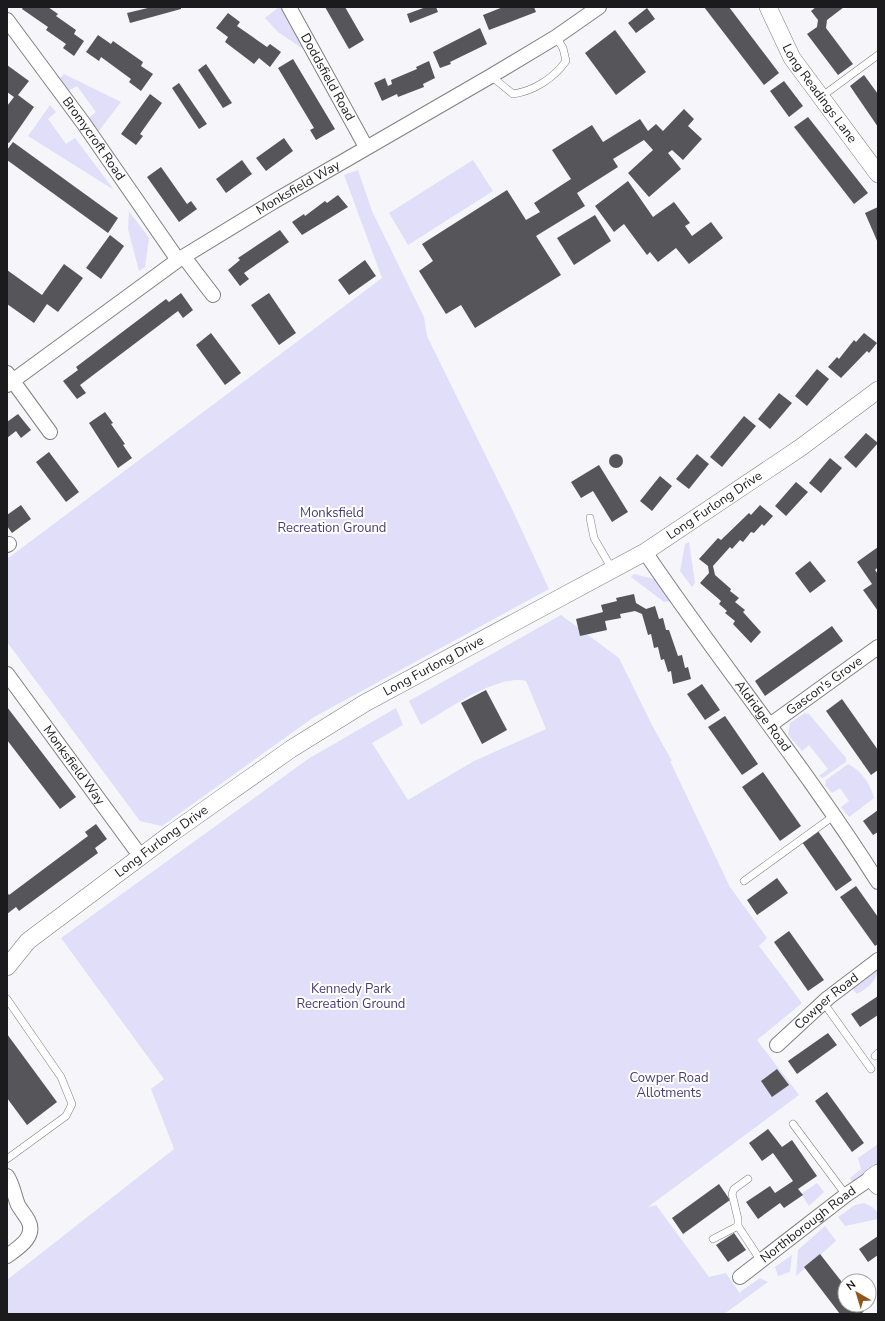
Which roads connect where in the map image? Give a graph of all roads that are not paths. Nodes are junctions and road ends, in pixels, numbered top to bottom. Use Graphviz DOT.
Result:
graph roads {
  1 [pos="290,7"];
  2 [pos="599,7"];
  3 [pos="768,7"];
  4 [pos="7,20"];
  5 [pos="556,37"];
  6 [pos="878,56"];
  7 [pos="491,76"];
  8 [pos="821,97"];
  9 [pos="366,147"];
  10 [pos="878,174"];
  11 [pos="181,259"];
  12 [pos="214,296"];
  13 [pos="9,379"];
  14 [pos="878,390"];
  15 [pos="50,432"];
  16 [pos="590,518"];
  17 [pos="645,552"];
  18 [pos="612,569"];
  19 [pos="878,647"];
  20 [pos="7,674"];
  21 [pos="770,725"];
  22 [pos="835,815"];
  23 [pos="141,857"];
  24 [pos="744,881"];
  25 [pos="878,882"];
  26 [pos="878,960"];
  27 [pos="7,967"];
  28 [pos="7,999"];
  29 [pos="823,1002"];
  30 [pos="777,1045"];
  31 [pos="871,1069"];
  32 [pos="793,1124"];
  33 [pos="7,1159"];
  34 [pos="7,1176"];
  35 [pos="748,1179"];
  36 [pos="876,1179"];
  37 [pos="846,1195"];
  38 [pos="738,1226"];
  39 [pos="713,1238"];
  40 [pos="7,1256"];
  41 [pos="762,1261"];
  42 [pos="740,1277"];
  1 -- 9 [label="street, Doddsfield Road"];
  2 -- 5 [label="street, Monksfield Way"];
  3 -- 8 [label="street, Long Readings Lane"];
  4 -- 11 [label="street, Bromycroft Road"];
  5 -- 7 [label="street, Monksfield Way"];
  5 -- 7 [label="lane"];
  6 -- 8 [label="lane"];
  7 -- 9 [label="street, Monksfield Way"];
  8 -- 10 [label="street, Long Readings Lane"];
  9 -- 11 [label="street, Monksfield Way"];
  11 -- 12 [label="street, Bromycroft Road"];
  11 -- 13 [label="street, Monksfield Way"];
  13 -- 15 [label="street"];
  14 -- 17 [label="street, Long Furlong Drive"];
  16 -- 18 [label="lane"];
  17 -- 18 [label="street, Long Furlong Drive"];
  17 -- 21 [label="street, Aldridge Road"];
  18 -- 23 [label="street, Long Furlong Drive"];
  19 -- 21 [label="street, Gascon's Grove"];
  20 -- 23 [label="street, Monksfield Way"];
  21 -- 22 [label="street, Aldridge Road"];
  22 -- 24 [label="lane"];
  22 -- 25 [label="street, Aldridge Road"];
  23 -- 27 [label="street, Long Furlong Drive"];
  26 -- 29 [label="street, Cowper Road"];
  28 -- 33 [label="lane"];
  29 -- 30 [label="street, Cowper Road"];
  29 -- 31 [label="lane"];
  32 -- 37 [label="lane"];
  34 -- 40 [label="street"];
  35 -- 38 [label="lane"];
  36 -- 37 [label="street, Northborough Road"];
  37 -- 41 [label="street, Northborough Road"];
  38 -- 39 [label="lane"];
  38 -- 41 [label="lane"];
  41 -- 42 [label="street, Northborough Road"];
}
